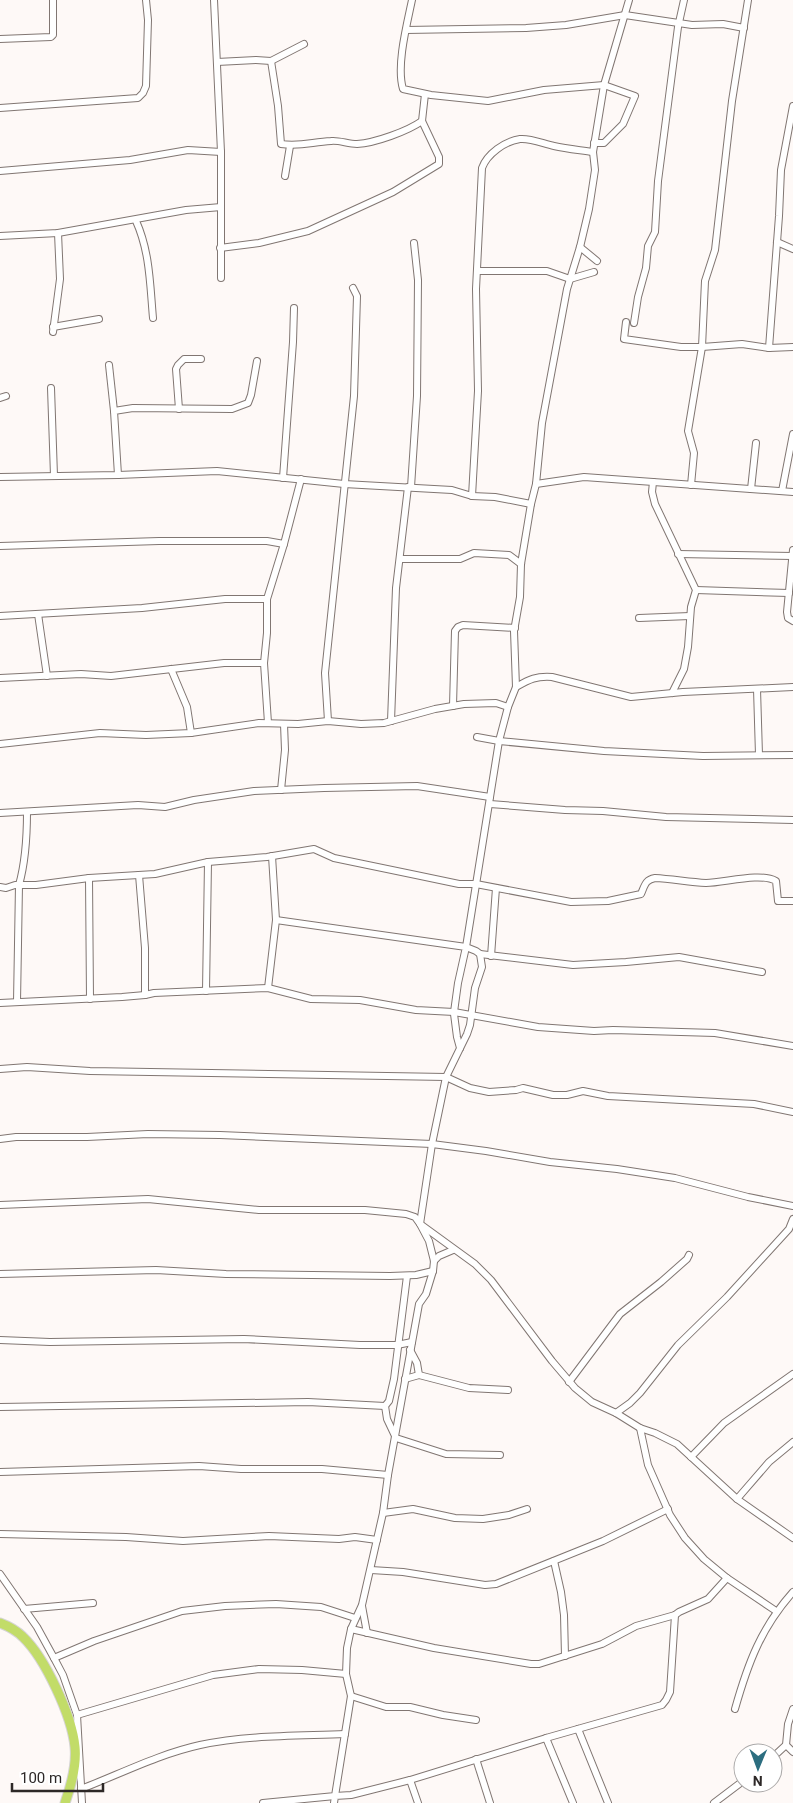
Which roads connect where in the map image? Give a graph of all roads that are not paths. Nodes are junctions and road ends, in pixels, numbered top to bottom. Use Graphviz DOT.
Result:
graph roads {
  1 [pos="53,0"];
  2 [pos="146,0"];
  3 [pos="214,0"];
  4 [pos="412,0"];
  5 [pos="629,0"];
  6 [pos="684,0"];
  7 [pos="748,0"];
  8 [pos="625,15"];
  9 [pos="680,23"];
  10 [pos="744,28"];
  11 [pos="406,30"];
  12 [pos="0,39"];
  13 [pos="304,44"];
  14 [pos="271,61"];
  15 [pos="217,62"];
  16 [pos="604,85"];
  17 [pos="425,94"];
  18 [pos="793,106"];
  19 [pos="0,108"];
  20 [pos="422,121"];
  21 [pos="594,143"];
  22 [pos="290,146"];
  23 [pos="221,152"];
  24 [pos="593,152"];
  25 [pos="0,171"];
  26 [pos="285,176"];
  27 [pos="221,207"];
  28 [pos="136,221"];
  29 [pos="58,233"];
  30 [pos="0,236"];
  31 [pos="777,242"];
  32 [pos="414,243"];
  33 [pos="580,246"];
  34 [pos="220,248"];
  35 [pos="793,249"];
  36 [pos="597,261"];
  37 [pos="477,271"];
  38 [pos="594,272"];
  39 [pos="221,278"];
  40 [pos="570,279"];
  41 [pos="353,288"];
  42 [pos="294,308"];
  43 [pos="153,318"];
  44 [pos="99,319"];
  45 [pos="626,322"];
  46 [pos="634,323"];
  47 [pos="793,347"];
  48 [pos="702,348"];
  49 [pos="769,348"];
  50 [pos="200,360"];
  51 [pos="257,362"];
  52 [pos="109,364"];
  53 [pos="50,388"];
  54 [pos="179,408"];
  55 [pos="114,411"];
  56 [pos="793,434"];
  57 [pos="756,443"];
  58 [pos="118,475"];
  59 [pos="54,476"];
  60 [pos="0,477"];
  61 [pos="283,478"];
  62 [pos="301,479"];
  63 [pos="653,482"];
  64 [pos="344,484"];
  65 [pos="536,484"];
  66 [pos="691,485"];
  67 [pos="410,487"];
  68 [pos="752,489"];
  69 [pos="782,491"];
  70 [pos="793,492"];
  71 [pos="472,496"];
  72 [pos="531,504"];
  73 [pos="284,544"];
  74 [pos="0,546"];
  75 [pos="793,550"];
  76 [pos="678,554"];
  77 [pos="793,556"];
  78 [pos="400,559"];
  79 [pos="521,564"];
  80 [pos="696,590"];
  81 [pos="789,592"];
  82 [pos="267,599"];
  83 [pos="38,614"];
  84 [pos="0,616"];
  85 [pos="690,616"];
  86 [pos="639,618"];
  87 [pos="793,621"];
  88 [pos="515,628"];
  89 [pos="264,663"];
  90 [pos="171,669"];
  91 [pos="47,676"];
  92 [pos="0,678"];
  93 [pos="516,687"];
  94 [pos="793,687"];
  95 [pos="757,689"];
  96 [pos="672,694"];
  97 [pos="454,706"];
  98 [pos="508,707"];
  99 [pos="328,721"];
  100 [pos="391,721"];
  101 [pos="268,723"];
  102 [pos="284,724"];
  103 [pos="191,733"];
  104 [pos="477,737"];
  105 [pos="499,742"];
  106 [pos="0,744"];
  107 [pos="759,755"];
  108 [pos="793,755"];
  109 [pos="281,790"];
  110 [pos="490,800"];
  111 [pos="27,812"];
  112 [pos="0,813"];
  113 [pos="793,820"];
  114 [pos="272,856"];
  115 [pos="208,862"];
  116 [pos="139,875"];
  117 [pos="89,878"];
  118 [pos="476,884"];
  119 [pos="19,885"];
  120 [pos="0,887"];
  121 [pos="496,888"];
  122 [pos="793,901"];
  123 [pos="276,920"];
  124 [pos="466,947"];
  125 [pos="480,954"];
  126 [pos="491,956"];
  127 [pos="762,972"];
  128 [pos="268,988"];
  129 [pos="206,991"];
  130 [pos="144,995"];
  131 [pos="90,999"];
  132 [pos="17,1002"];
  133 [pos="0,1003"];
  134 [pos="454,1013"];
  135 [pos="471,1015"];
  136 [pos="470,1025"];
  137 [pos="457,1037"];
  138 [pos="793,1046"];
  139 [pos="460,1048"];
  140 [pos="0,1069"];
  141 [pos="446,1077"];
  142 [pos="793,1112"];
  143 [pos="0,1138"];
  144 [pos="432,1144"];
  145 [pos="0,1204"];
  146 [pos="793,1206"];
  147 [pos="793,1220"];
  148 [pos="420,1224"];
  149 [pos="453,1250"];
  150 [pos="689,1255"];
  151 [pos="434,1261"];
  152 [pos="433,1271"];
  153 [pos="0,1274"];
  154 [pos="407,1276"];
  155 [pos="0,1340"];
  156 [pos="412,1342"];
  157 [pos="397,1345"];
  158 [pos="410,1350"];
  159 [pos="793,1374"];
  160 [pos="420,1375"];
  161 [pos="405,1380"];
  162 [pos="569,1382"];
  163 [pos="508,1390"];
  164 [pos="385,1406"];
  165 [pos="0,1407"];
  166 [pos="616,1413"];
  167 [pos="640,1428"];
  168 [pos="396,1438"];
  169 [pos="793,1442"];
  170 [pos="500,1454"];
  171 [pos="691,1457"];
  172 [pos="0,1472"];
  173 [pos="388,1475"];
  174 [pos="737,1499"];
  175 [pos="527,1509"];
  176 [pos="668,1509"];
  177 [pos="383,1513"];
  178 [pos="0,1534"];
  179 [pos="792,1535"];
  180 [pos="377,1540"];
  181 [pos="554,1561"];
  182 [pos="371,1570"];
  183 [pos="0,1574"];
  184 [pos="727,1578"];
  185 [pos="793,1592"];
  186 [pos="93,1603"];
  187 [pos="362,1605"];
  188 [pos="24,1609"];
  189 [pos="776,1611"];
  190 [pos="675,1615"];
  191 [pos="355,1618"];
  192 [pos="0,1623"];
  193 [pos="351,1629"];
  194 [pos="367,1633"];
  195 [pos="565,1656"];
  196 [pos="54,1658"];
  197 [pos="346,1674"];
  198 [pos="351,1696"];
  199 [pos="735,1709"];
  200 [pos="793,1709"];
  201 [pos="77,1715"];
  202 [pos="476,1720"];
  203 [pos="578,1729"];
  204 [pos="345,1734"];
  205 [pos="546,1738"];
  206 [pos="786,1745"];
  207 [pos="783,1748"];
  208 [pos="793,1752"];
  209 [pos="476,1759"];
  210 [pos="410,1780"];
  211 [pos="82,1789"];
  212 [pos="733,1789"];
  213 [pos="351,1795"];
  214 [pos="335,1799"];
  215 [pos="64,1803"];
  216 [pos="82,1803"];
  217 [pos="263,1803"];
  218 [pos="353,1803"];
  219 [pos="418,1803"];
  220 [pos="490,1803"];
  221 [pos="573,1803"];
  222 [pos="608,1803"];
  223 [pos="714,1803"];
  1 -- 12 [label="street"];
  2 -- 19 [label="street"];
  3 -- 15 [label="street"];
  4 -- 11 [label="street"];
  5 -- 8 [label="street"];
  6 -- 9 [label="street"];
  7 -- 10 [label="street"];
  8 -- 9 [label="street"];
  8 -- 11 [label="street"];
  8 -- 16 [label="street"];
  9 -- 10 [label="street"];
  9 -- 46 [label="street"];
  10 -- 48 [label="street"];
  11 -- 17 [label="street"];
  13 -- 14 [label="street"];
  14 -- 15 [label="street"];
  14 -- 22 [label="street"];
  15 -- 23 [label="street"];
  16 -- 17 [label="street"];
  16 -- 21 [label="street"];
  16 -- 21 [label="street"];
  17 -- 20 [label="street"];
  18 -- 31 [label="street"];
  20 -- 22 [label="street"];
  20 -- 34 [label="street"];
  21 -- 24 [label="street"];
  22 -- 26 [label="street"];
  23 -- 25 [label="street"];
  23 -- 27 [label="street"];
  24 -- 33 [label="street"];
  24 -- 37 [label="street"];
  27 -- 28 [label="street"];
  27 -- 34 [label="street"];
  28 -- 29 [label="street"];
  28 -- 43 [label="street"];
  29 -- 30 [label="street"];
  29 -- 44 [label="street"];
  31 -- 35 [label="street"];
  31 -- 49 [label="street"];
  32 -- 67 [label="street"];
  33 -- 36 [label="street"];
  33 -- 40 [label="street"];
  34 -- 39 [label="street"];
  37 -- 40 [label="street"];
  37 -- 71 [label="street"];
  38 -- 40 [label="street"];
  40 -- 65 [label="street"];
  41 -- 64 [label="street"];
  42 -- 61 [label="street"];
  45 -- 48 [label="street"];
  47 -- 49 [label="street"];
  48 -- 49 [label="street"];
  48 -- 66 [label="street"];
  50 -- 54 [label="street"];
  51 -- 54 [label="street"];
  52 -- 55 [label="street"];
  53 -- 59 [label="street"];
  54 -- 55 [label="street"];
  55 -- 58 [label="street"];
  56 -- 69 [label="street"];
  57 -- 68 [label="street"];
  58 -- 59 [label="street"];
  58 -- 61 [label="street"];
  59 -- 60 [label="street"];
  61 -- 62 [label="street"];
  62 -- 64 [label="street"];
  62 -- 73 [label="street"];
  63 -- 65 [label="street"];
  63 -- 66 [label="street"];
  63 -- 76 [label="street"];
  64 -- 67 [label="street"];
  64 -- 99 [label="street"];
  65 -- 72 [label="street"];
  66 -- 68 [label="street"];
  67 -- 71 [label="street"];
  67 -- 78 [label="street"];
  68 -- 69 [label="street"];
  69 -- 70 [label="street"];
  71 -- 72 [label="street"];
  72 -- 79 [label="street"];
  73 -- 74 [label="street"];
  73 -- 82 [label="street"];
  75 -- 77 [label="street"];
  76 -- 77 [label="street"];
  76 -- 80 [label="street"];
  77 -- 81 [label="street"];
  78 -- 79 [label="street"];
  78 -- 100 [label="street"];
  79 -- 88 [label="street"];
  80 -- 81 [label="street"];
  80 -- 85 [label="street"];
  81 -- 87 [label="street"];
  82 -- 83 [label="street"];
  82 -- 89 [label="street"];
  83 -- 84 [label="street"];
  83 -- 91 [label="street"];
  85 -- 86 [label="street"];
  85 -- 96 [label="street"];
  88 -- 93 [label="street"];
  88 -- 97 [label="street"];
  89 -- 90 [label="street"];
  89 -- 101 [label="street"];
  90 -- 91 [label="street"];
  90 -- 103 [label="street"];
  91 -- 92 [label="street"];
  93 -- 96 [label="street"];
  93 -- 98 [label="street"];
  94 -- 95 [label="street"];
  95 -- 96 [label="street"];
  95 -- 107 [label="street"];
  97 -- 98 [label="street"];
  97 -- 100 [label="street"];
  98 -- 105 [label="street"];
  99 -- 100 [label="street"];
  99 -- 102 [label="street"];
  101 -- 102 [label="street"];
  101 -- 103 [label="street"];
  102 -- 109 [label="street"];
  103 -- 106 [label="street"];
  104 -- 105 [label="street"];
  105 -- 107 [label="street"];
  105 -- 110 [label="street"];
  107 -- 108 [label="street"];
  109 -- 110 [label="street"];
  109 -- 111 [label="street"];
  110 -- 113 [label="street"];
  110 -- 118 [label="street"];
  111 -- 112 [label="street"];
  111 -- 119 [label="street"];
  114 -- 115 [label="street"];
  114 -- 118 [label="street"];
  114 -- 123 [label="street"];
  115 -- 116 [label="street"];
  115 -- 129 [label="street"];
  116 -- 117 [label="street"];
  116 -- 130 [label="street"];
  117 -- 119 [label="street"];
  117 -- 131 [label="street"];
  118 -- 121 [label="street"];
  118 -- 124 [label="street"];
  119 -- 120 [label="street"];
  119 -- 132 [label="street"];
  121 -- 122 [label="street"];
  121 -- 126 [label="street"];
  123 -- 124 [label="street"];
  123 -- 128 [label="street"];
  124 -- 125 [label="street"];
  124 -- 134 [label="street"];
  125 -- 126 [label="street"];
  125 -- 135 [label="street"];
  126 -- 127 [label="street"];
  128 -- 129 [label="street"];
  128 -- 134 [label="street"];
  129 -- 130 [label="street"];
  130 -- 131 [label="street"];
  131 -- 132 [label="street"];
  132 -- 133 [label="street"];
  134 -- 135 [label="street"];
  134 -- 137 [label="street"];
  135 -- 136 [label="street"];
  135 -- 138 [label="street"];
  136 -- 137 [label="street"];
  136 -- 139 [label="street"];
  137 -- 139 [label="street"];
  139 -- 141 [label="street"];
  140 -- 141 [label="street"];
  141 -- 142 [label="street"];
  141 -- 144 [label="street"];
  143 -- 144 [label="street"];
  144 -- 146 [label="street"];
  144 -- 148 [label="street"];
  145 -- 148 [label="street"];
  147 -- 166 [label="street"];
  148 -- 149 [label="street"];
  148 -- 151 [label="street"];
  149 -- 151 [label="street"];
  149 -- 162 [label="street"];
  150 -- 162 [label="street"];
  151 -- 152 [label="street"];
  152 -- 154 [label="street"];
  152 -- 156 [label="street"];
  153 -- 154 [label="street"];
  154 -- 157 [label="street"];
  155 -- 157 [label="street"];
  156 -- 157 [label="street"];
  156 -- 158 [label="street"];
  157 -- 164 [label="street"];
  158 -- 160 [label="street"];
  158 -- 161 [label="street"];
  159 -- 171 [label="street"];
  160 -- 161 [label="street"];
  160 -- 163 [label="street"];
  161 -- 168 [label="street"];
  162 -- 166 [label="street"];
  164 -- 165 [label="street"];
  164 -- 168 [label="street"];
  166 -- 167 [label="street"];
  167 -- 171 [label="street"];
  167 -- 176 [label="street"];
  168 -- 170 [label="street"];
  168 -- 173 [label="street"];
  169 -- 174 [label="street"];
  171 -- 174 [label="street"];
  172 -- 173 [label="street"];
  173 -- 177 [label="street"];
  174 -- 179 [label="street"];
  175 -- 177 [label="street"];
  176 -- 181 [label="street"];
  176 -- 184 [label="street"];
  177 -- 180 [label="street"];
  178 -- 180 [label="street"];
  180 -- 182 [label="street"];
  181 -- 182 [label="street"];
  181 -- 195 [label="street"];
  182 -- 187 [label="street"];
  183 -- 188 [label="street"];
  184 -- 189 [label="street"];
  184 -- 190 [label="street"];
  185 -- 189 [label="street"];
  186 -- 188 [label="street"];
  187 -- 191 [label="street"];
  187 -- 194 [label="street"];
  188 -- 196 [label="street"];
  189 -- 199 [label="street"];
  190 -- 195 [label="street"];
  190 -- 203 [label="street"];
  191 -- 193 [label="street"];
  191 -- 196 [label="street"];
  192 -- 215 [label="highway"];
  193 -- 194 [label="street"];
  193 -- 197 [label="street"];
  194 -- 195 [label="street"];
  196 -- 201 [label="street"];
  197 -- 198 [label="street"];
  197 -- 201 [label="street"];
  198 -- 202 [label="street"];
  198 -- 204 [label="street"];
  200 -- 206 [label="street"];
  201 -- 211 [label="street"];
  203 -- 205 [label="street"];
  203 -- 222 [label="street"];
  204 -- 211 [label="street"];
  204 -- 214 [label="street"];
  205 -- 209 [label="street"];
  205 -- 221 [label="street"];
  206 -- 207 [label="street"];
  206 -- 208 [label="street"];
  209 -- 210 [label="street"];
  209 -- 220 [label="street"];
  210 -- 213 [label="street"];
  210 -- 219 [label="street"];
  211 -- 216 [label="street"];
  212 -- 223 [label="street"];
  213 -- 214 [label="street"];
  213 -- 218 [label="street"];
  214 -- 217 [label="street"];
}
